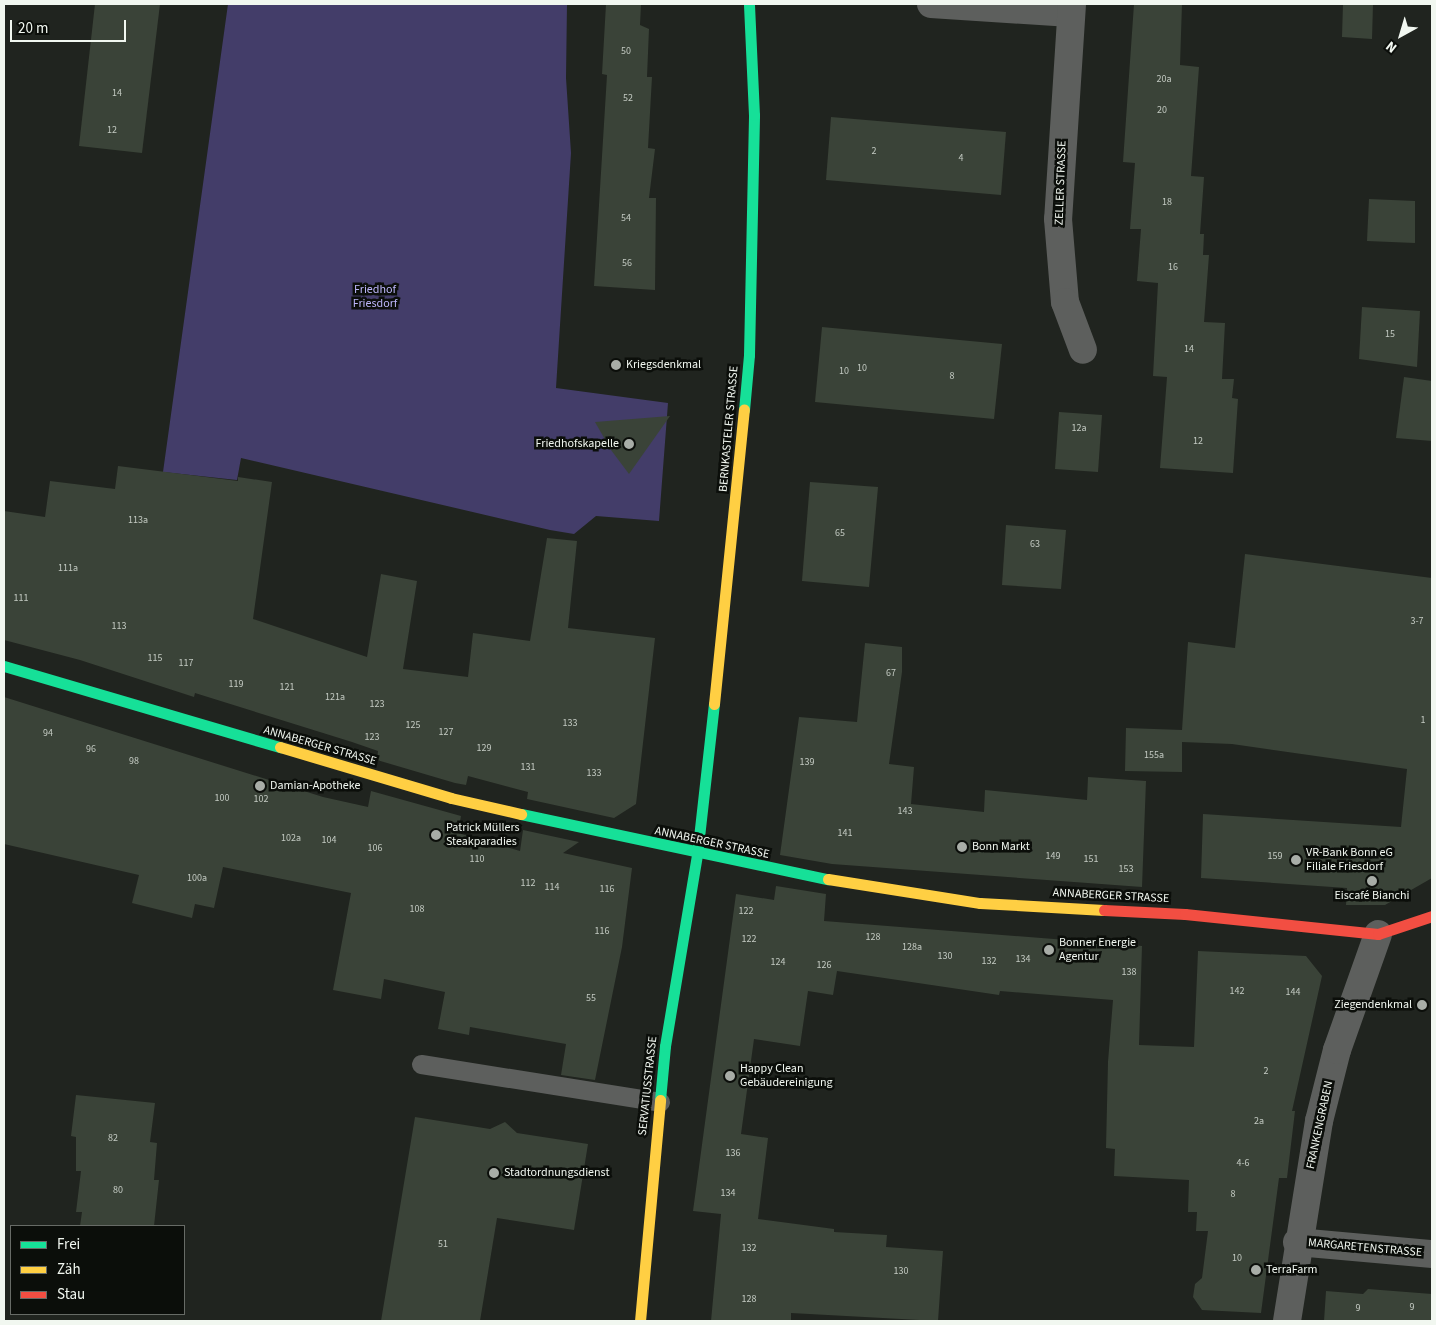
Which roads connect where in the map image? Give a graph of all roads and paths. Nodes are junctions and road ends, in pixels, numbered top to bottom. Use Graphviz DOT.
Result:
graph roads {
  1 [pos="749,4"];
  2 [pos="931,4"];
  3 [pos="1071,8"];
  4 [pos="1083,350"];
  5 [pos="4,666"];
  6 [pos="697,855"];
  7 [pos="1432,916"];
  8 [pos="1378,934"];
  9 [pos="421,1064"];
  10 [pos="660,1102"];
  11 [pos="1297,1242"];
  12 [pos="1432,1254"];
  13 [pos="640,1321"];
  14 [pos="1287,1321"];
  1 -- 6 [label="street, BERNKASTELER STRASSE"];
  2 -- 3 [label="street, ZELLER STRASSE"];
  3 -- 4 [label="street, ZELLER STRASSE"];
  5 -- 6 [label="street, ANNABERGER STRASSE"];
  6 -- 8 [label="street, ANNABERGER STRASSE"];
  6 -- 10 [label="street, SERVATIUSSTRASSE"];
  7 -- 8 [label="street, ANNABERGER STRASSE"];
  8 -- 11 [label="street, FRANKENGRABEN"];
  9 -- 10 [label="lane"];
  10 -- 13 [label="street, SERVATIUSSTRASSE"];
  11 -- 12 [label="street, MARGARETENSTRASSE"];
  11 -- 14 [label="street, FRANKENGRABEN"];
}
